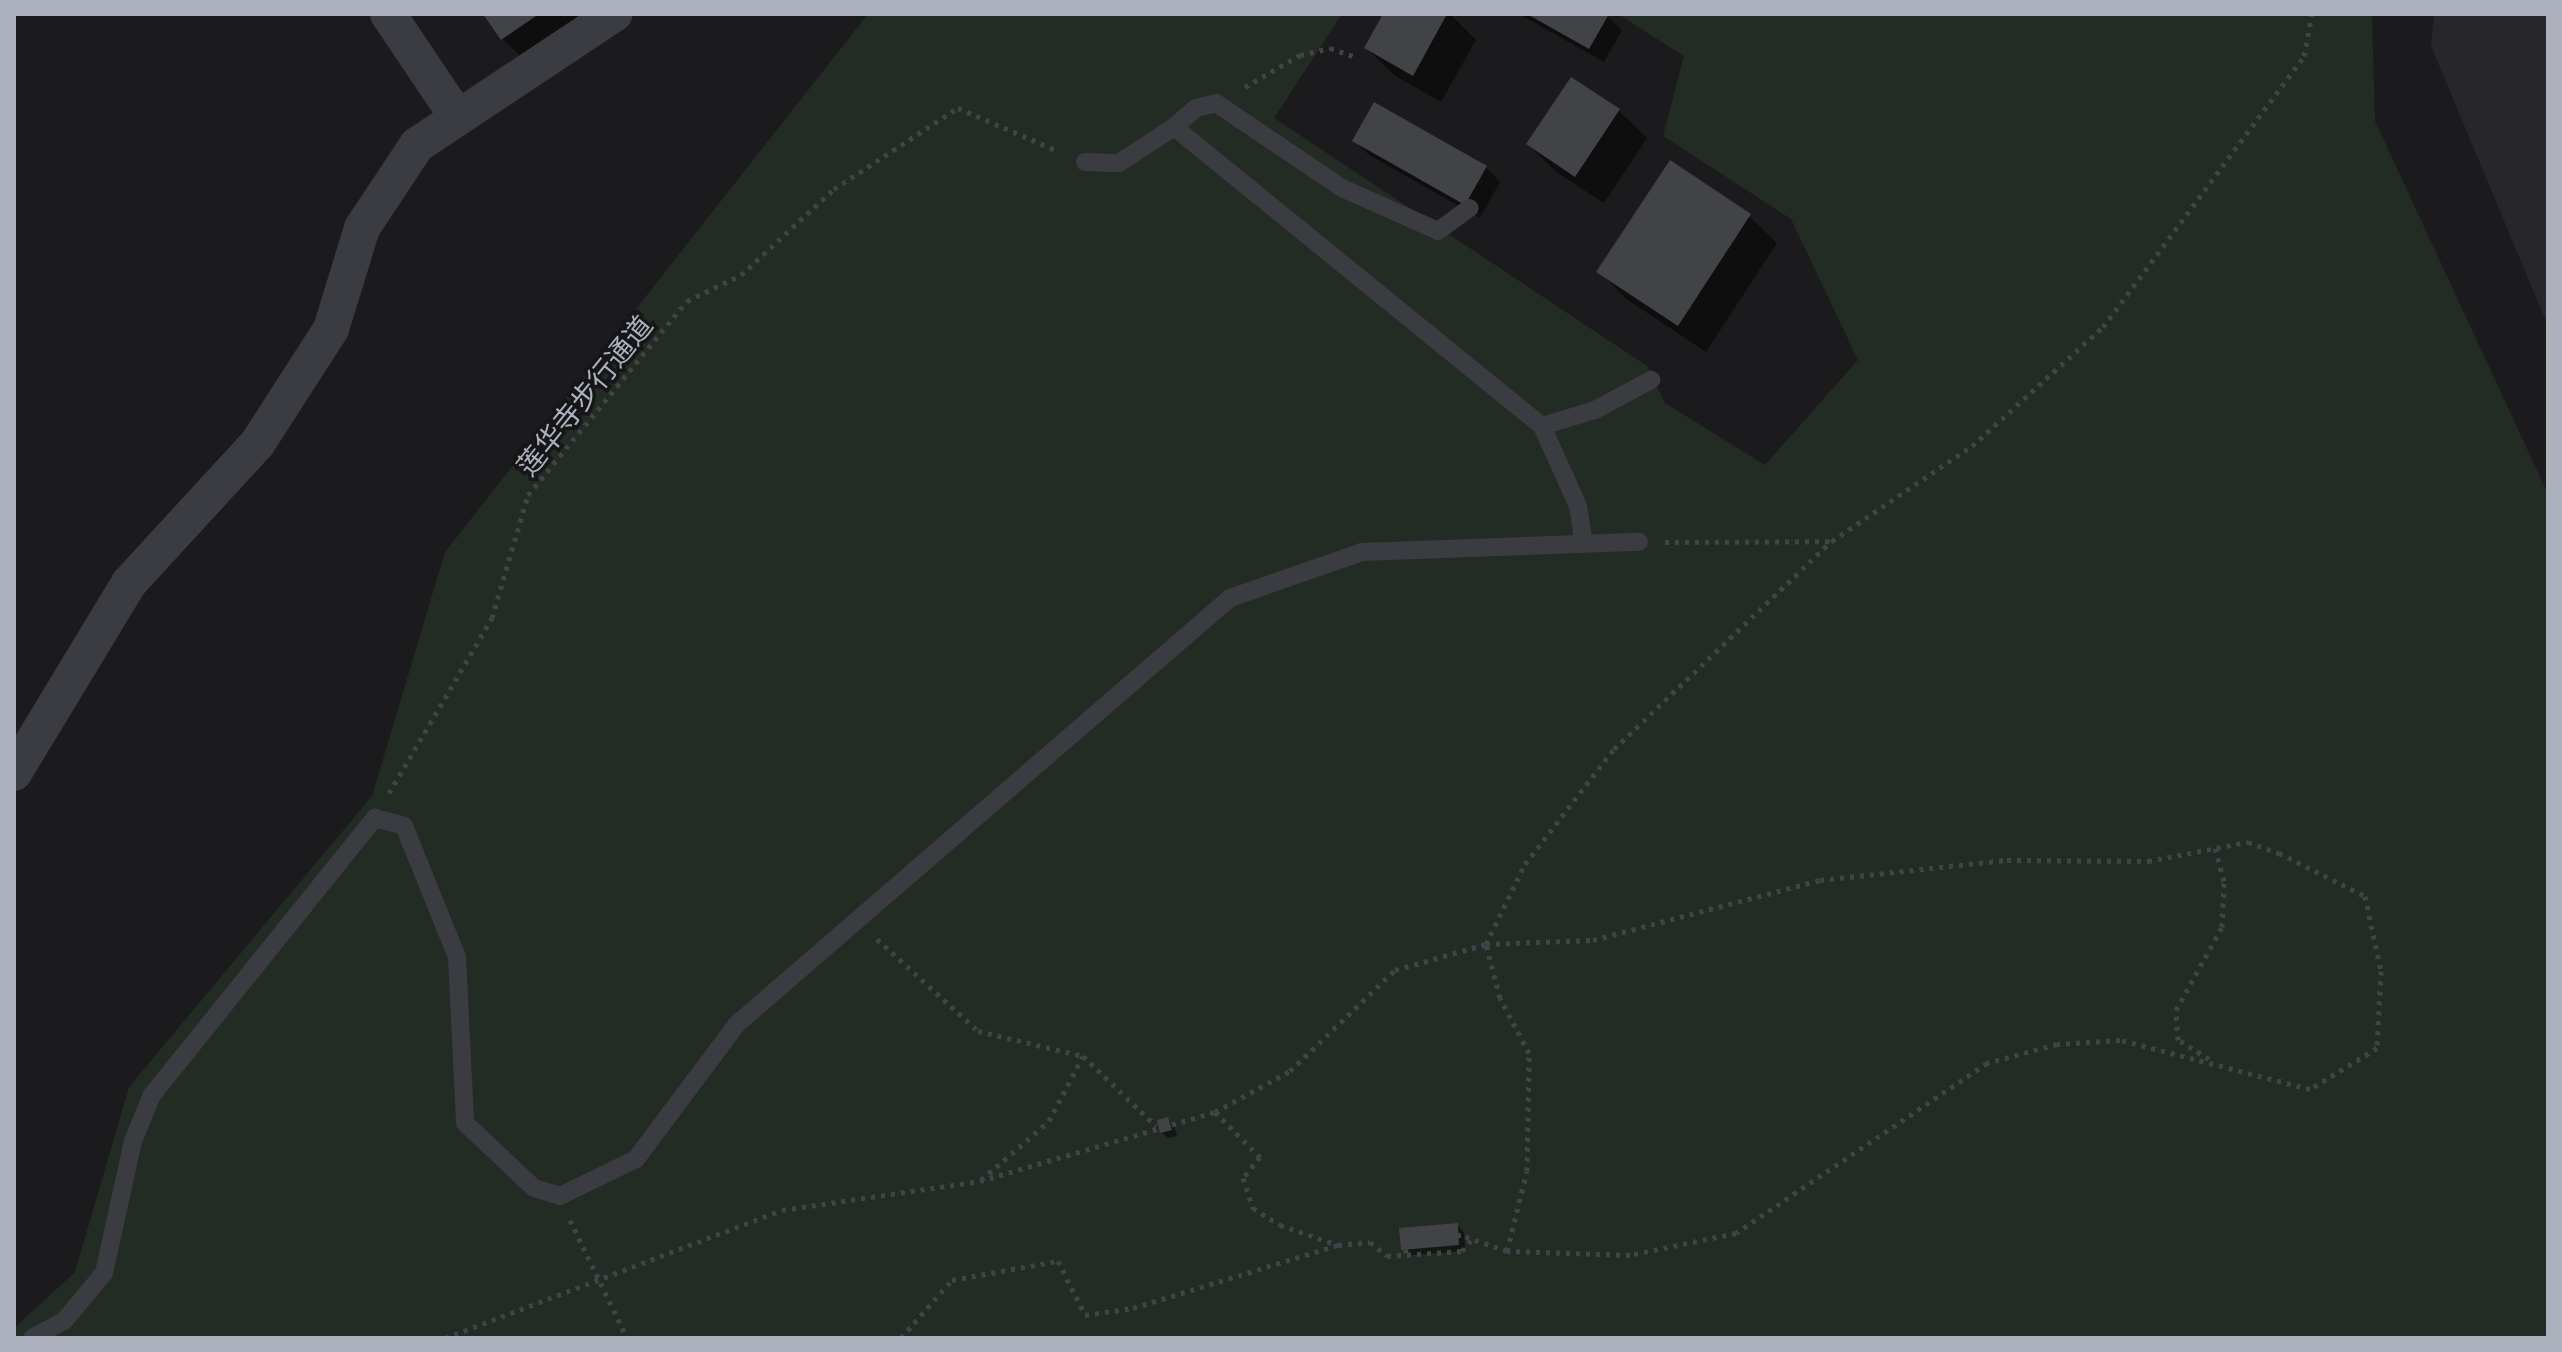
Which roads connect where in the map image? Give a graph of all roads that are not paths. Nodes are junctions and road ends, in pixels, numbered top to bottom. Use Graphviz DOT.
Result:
graph roads {
  1 [pos="388,14"];
  2 [pos="614,14"];
  3 [pos="458,118"];
  4 [pos="1174,127"];
  5 [pos="1085,162"];
  6 [pos="1470,208"];
  7 [pos="1651,380"];
  8 [pos="1542,426"];
  9 [pos="1584,542"];
  10 [pos="1639,542"];
  11 [pos="14,773"];
  12 [pos="32,1338"];
  1 -- 3 [label="street"];
  2 -- 3 [label="street"];
  3 -- 11 [label="street"];
  4 -- 5 [label="lane"];
  4 -- 6 [label="lane"];
  4 -- 8 [label="lane"];
  7 -- 8 [label="lane"];
  8 -- 9 [label="lane"];
  9 -- 10 [label="lane"];
  9 -- 12 [label="lane"];
}
